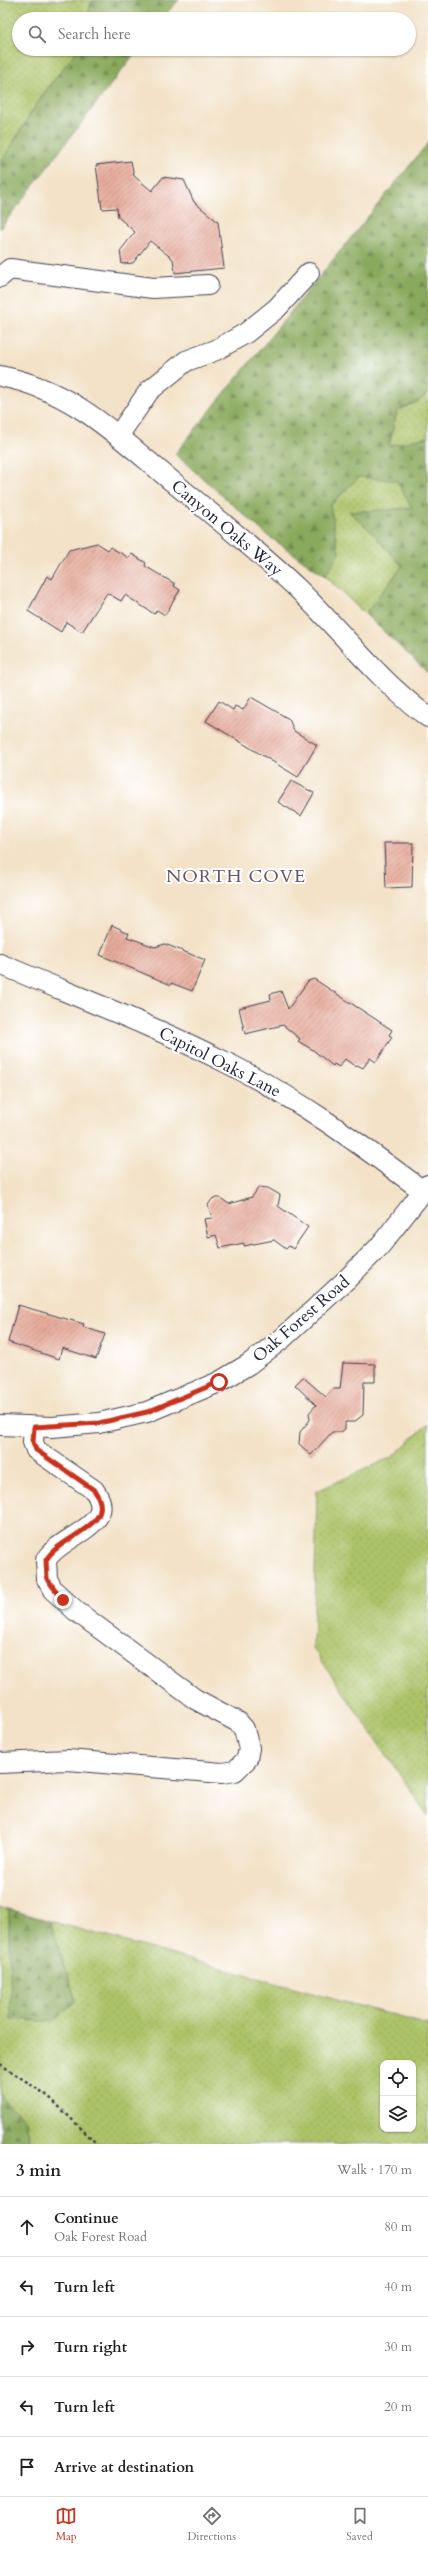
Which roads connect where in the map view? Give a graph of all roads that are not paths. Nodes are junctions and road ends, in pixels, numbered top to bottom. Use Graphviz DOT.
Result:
graph roads {
  1 [pos="309,273"];
  2 [pos="0,277"];
  3 [pos="208,285"];
  4 [pos="0,376"];
  5 [pos="118,436"];
  6 [pos="428,717"];
  7 [pos="0,964"];
  8 [pos="425,1188"];
  9 [pos="0,1425"];
  10 [pos="34,1427"];
  11 [pos="0,1763"];
  1 -- 5 [label="street"];
  2 -- 3 [label="street"];
  4 -- 5 [label="street, Canyon Oaks Way"];
  5 -- 6 [label="street, Canyon Oaks Way"];
  7 -- 8 [label="street, Capitol Oaks Lane"];
  8 -- 10 [label="street, Oak Forest Road"];
  9 -- 10 [label="street, Oak Forest Road"];
  10 -- 11 [label="street"];
}
